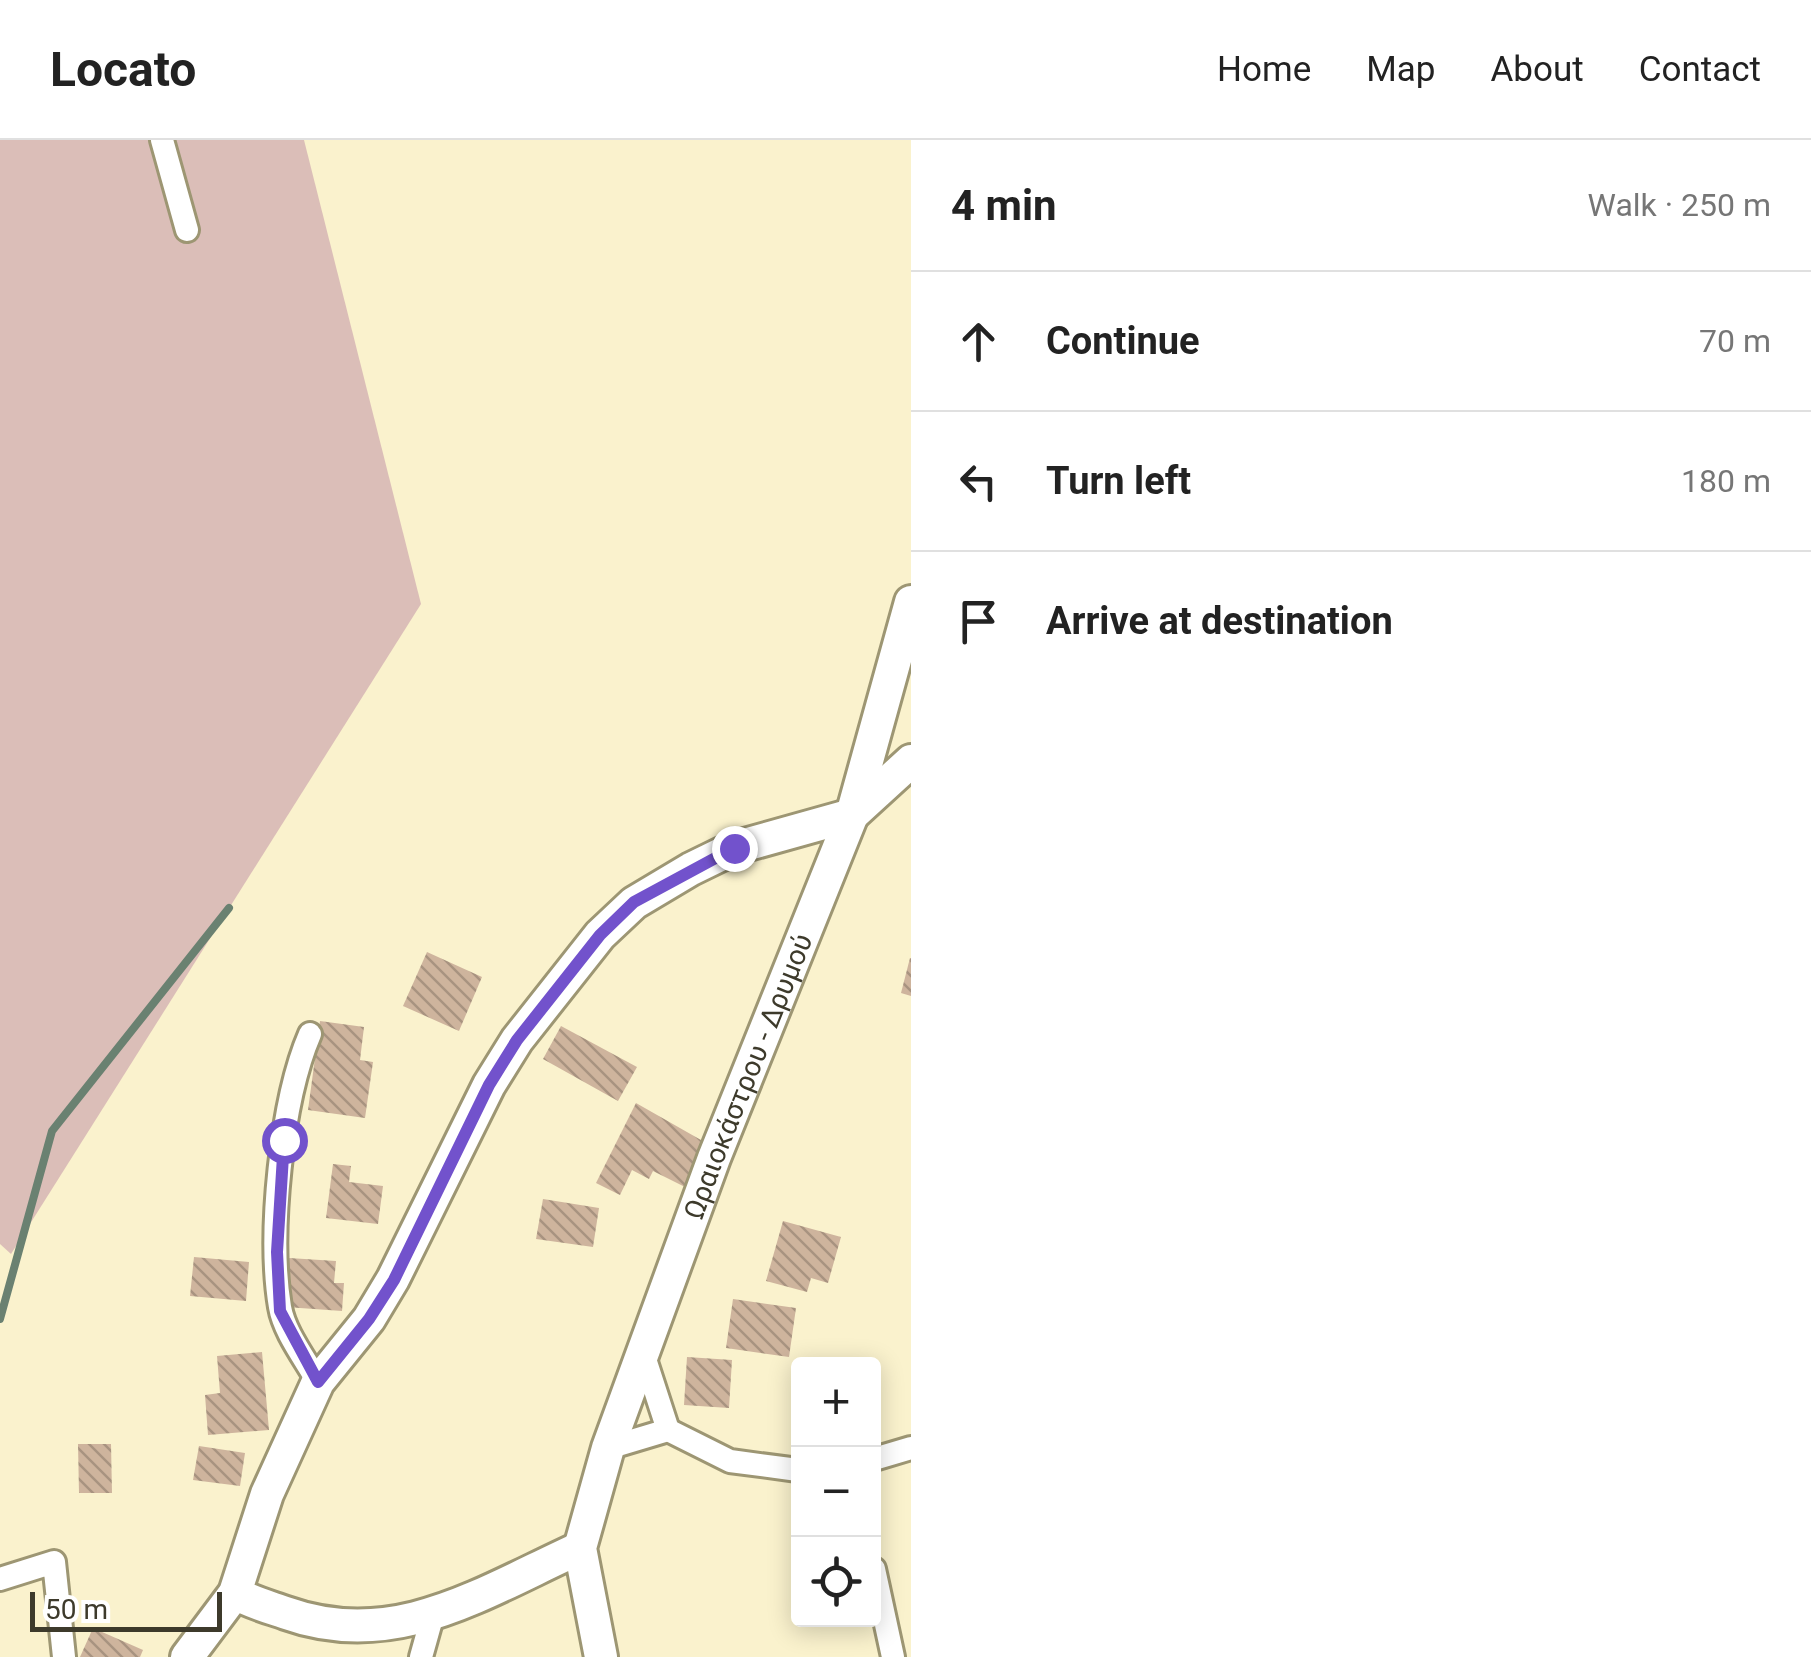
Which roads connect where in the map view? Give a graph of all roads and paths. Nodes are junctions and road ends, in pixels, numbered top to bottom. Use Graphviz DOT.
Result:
graph roads {
  1 [pos="162,140"];
  2 [pos="187,230"];
  3 [pos="911,602"];
  4 [pos="911,761"];
  5 [pos="852,815"];
  6 [pos="310,1034"];
  7 [pos="644,1356"];
  8 [pos="318,1382"];
  9 [pos="668,1430"];
  10 [pos="608,1448"];
  11 [pos="911,1448"];
  12 [pos="881,1457"];
  13 [pos="791,1469"];
  14 [pos="580,1548"];
  15 [pos="0,1579"];
  16 [pos="235,1593"];
  17 [pos="881,1601"];
  18 [pos="433,1614"];
  19 [pos="64,1657"];
  20 [pos="187,1657"];
  21 [pos="421,1657"];
  22 [pos="601,1657"];
  23 [pos="893,1657"];
  1 -- 2 [label="street"];
  3 -- 5 [label="main road, Ωραιοκάστρου - Δρυμού"];
  4 -- 5 [label="main road"];
  5 -- 7 [label="main road, Ωραιοκάστρου - Δρυμού"];
  5 -- 8 [label="main road"];
  6 -- 8 [label="street"];
  7 -- 9 [label="street"];
  7 -- 10 [label="main road, Ωραιοκάστρου - Δρυμού"];
  8 -- 16 [label="main road"];
  9 -- 10 [label="street"];
  9 -- 13 [label="street"];
  10 -- 14 [label="main road, Ωραιοκάστρου - Δρυμού"];
  11 -- 12 [label="street"];
  14 -- 18 [label="main road"];
  14 -- 22 [label="main road"];
  15 -- 19 [label="street"];
  16 -- 18 [label="main road"];
  16 -- 20 [label="main road"];
  17 -- 23 [label="street"];
  18 -- 21 [label="street"];
}
